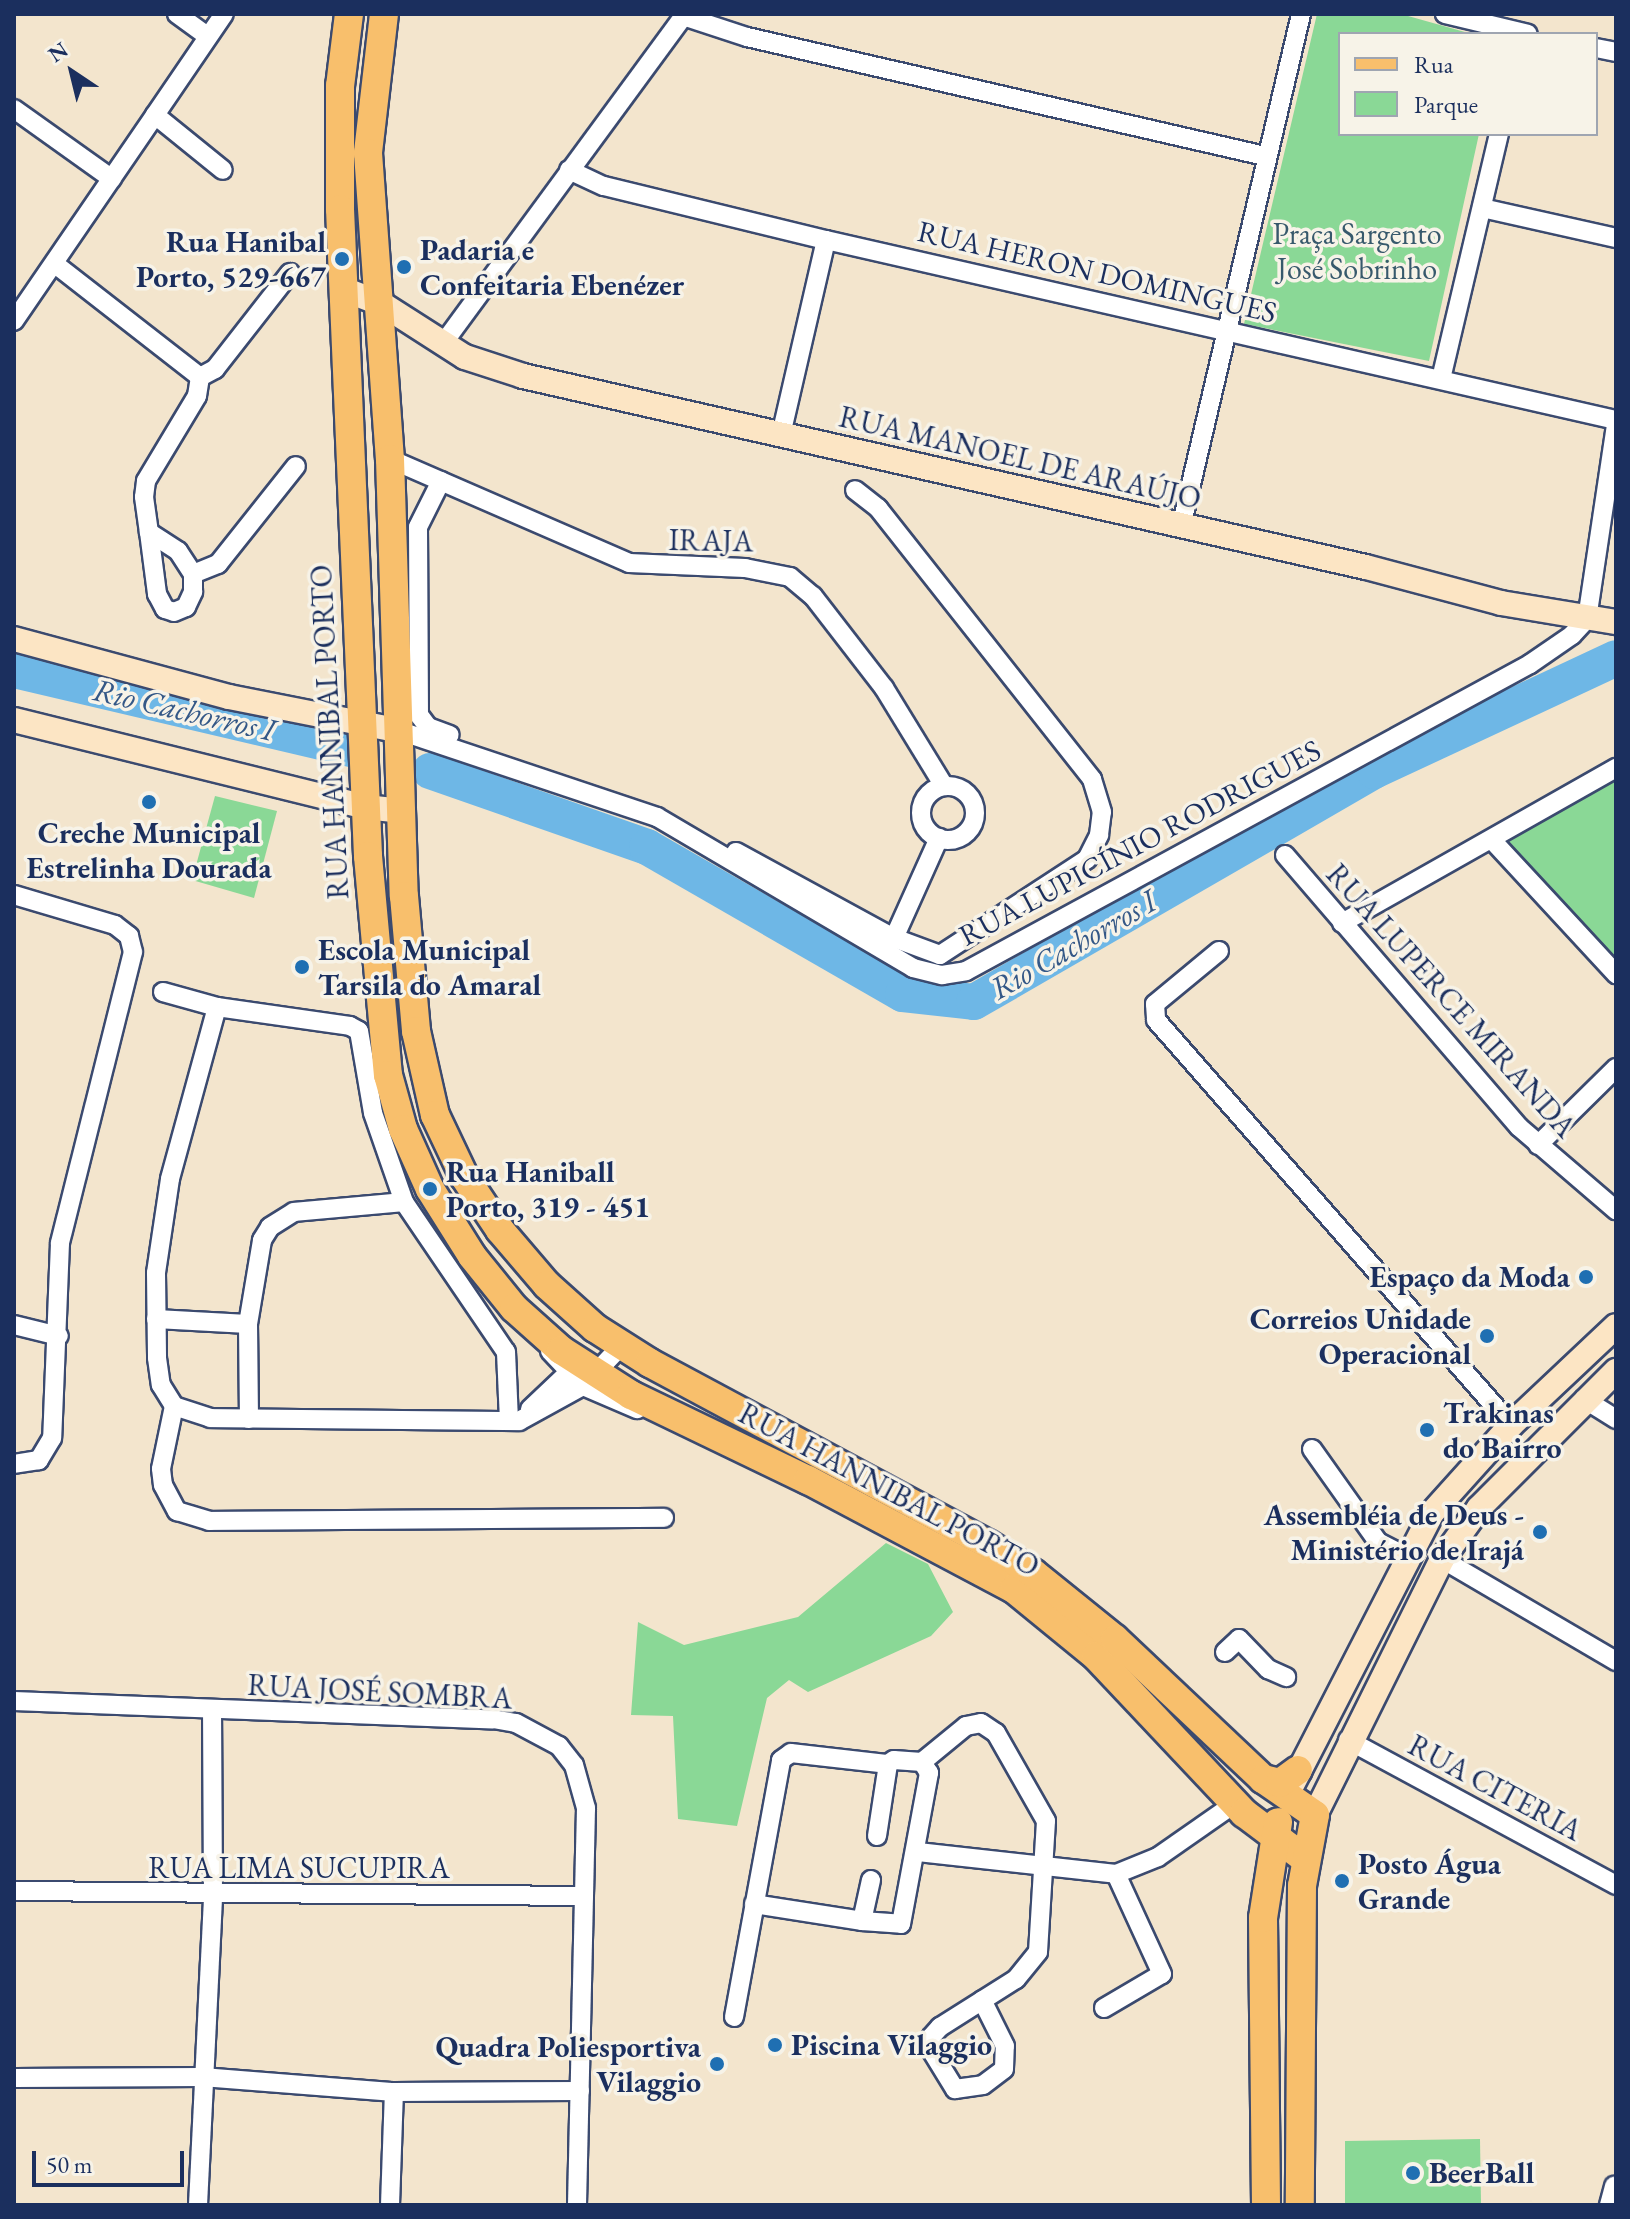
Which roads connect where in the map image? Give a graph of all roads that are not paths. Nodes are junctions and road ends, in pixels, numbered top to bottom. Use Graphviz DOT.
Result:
graph roads {
  1 [pos="177,14"];
  2 [pos="224,14"];
  3 [pos="349,14"];
  4 [pos="384,14"];
  5 [pos="1301,14"];
  6 [pos="1445,14"];
  7 [pos="684,15"];
  8 [pos="1518,32"];
  9 [pos="207,36"];
  10 [pos="14,109"];
  11 [pos="155,115"];
  12 [pos="1499,136"];
  13 [pos="1265,156"];
  14 [pos="223,170"];
  15 [pos="569,170"];
  16 [pos="112,179"];
  17 [pos="1482,208"];
  18 [pos="1616,238"];
  19 [pos="826,240"];
  20 [pos="55,264"];
  21 [pos="290,273"];
  22 [pos="343,289"];
  23 [pos="382,317"];
  24 [pos="15,318"];
  25 [pos="345,330"];
  26 [pos="1227,330"];
  27 [pos="442,345"];
  28 [pos="200,377"];
  29 [pos="1441,379"];
  30 [pos="1616,420"];
  31 [pos="1616,426"];
  32 [pos="781,435"];
  33 [pos="390,459"];
  34 [pos="296,466"];
  35 [pos="441,481"];
  36 [pos="855,490"];
  37 [pos="1181,527"];
  38 [pos="149,532"];
  39 [pos="193,574"];
  40 [pos="1587,619"];
  41 [pos="1616,622"];
  42 [pos="14,639"];
  43 [pos="14,720"];
  44 [pos="360,721"];
  45 [pos="400,731"];
  46 [pos="1616,768"];
  47 [pos="944,786"];
  48 [pos="365,807"];
  49 [pos="403,811"];
  50 [pos="939,838"];
  51 [pos="1492,840"];
  52 [pos="1285,855"];
  53 [pos="14,895"];
  54 [pos="1342,923"];
  55 [pos="894,938"];
  56 [pos="1219,951"];
  57 [pos="1616,974"];
  58 [pos="163,992"];
  59 [pos="217,1007"];
  60 [pos="1616,1068"];
  61 [pos="1538,1145"];
  62 [pos="404,1202"];
  63 [pos="1616,1210"];
  64 [pos="156,1319"];
  65 [pos="248,1324"];
  66 [pos="14,1325"];
  67 [pos="1616,1326"];
  68 [pos="59,1336"];
  69 [pos="622,1345"];
  70 [pos="1616,1371"];
  71 [pos="582,1378"];
  72 [pos="1584,1399"];
  73 [pos="174,1406"];
  74 [pos="249,1419"];
  75 [pos="1616,1419"];
  76 [pos="514,1421"];
  77 [pos="1511,1425"];
  78 [pos="1312,1449"];
  79 [pos="14,1464"];
  80 [pos="664,1518"];
  81 [pos="1407,1557"];
  82 [pos="1442,1559"];
  83 [pos="1225,1652"];
  84 [pos="1616,1661"];
  85 [pos="1286,1677"];
  86 [pos="14,1701"];
  87 [pos="212,1712"];
  88 [pos="1348,1740"];
  89 [pos="922,1762"];
  90 [pos="888,1764"];
  91 [pos="1298,1770"];
  92 [pos="1263,1779"];
  93 [pos="1286,1798"];
  94 [pos="1234,1804"];
  95 [pos="1315,1815"];
  96 [pos="877,1836"];
  97 [pos="1273,1839"];
  98 [pos="918,1852"];
  99 [pos="1304,1858"];
  100 [pos="1043,1866"];
  101 [pos="1116,1874"];
  102 [pos="871,1880"];
  103 [pos="1616,1885"];
  104 [pos="14,1891"];
  105 [pos="584,1896"];
  106 [pos="213,1897"];
  107 [pos="754,1904"];
  108 [pos="862,1921"];
  109 [pos="982,2000"];
  110 [pos="1104,2008"];
  111 [pos="734,2017"];
  112 [pos="202,2077"];
  113 [pos="14,2078"];
  114 [pos="580,2091"];
  115 [pos="394,2092"];
  116 [pos="1614,2186"];
  117 [pos="198,2205"];
  118 [pos="390,2205"];
  119 [pos="577,2205"];
  120 [pos="1266,2205"];
  121 [pos="1300,2205"];
  122 [pos="1609,2205"];
  1 -- 9 [label="street"];
  2 -- 9 [label="street"];
  3 -- 22 [label="main road, RUA HANNIBAL PORTO"];
  4 -- 23 [label="main road, RUA HANNIBAL PORTO"];
  5 -- 13 [label="street"];
  6 -- 8 [label="street"];
  7 -- 13 [label="street"];
  7 -- 15 [label="street"];
  9 -- 11 [label="street"];
  10 -- 16 [label="street"];
  11 -- 14 [label="street"];
  11 -- 16 [label="street"];
  12 -- 17 [label="street"];
  13 -- 26 [label="street"];
  15 -- 19 [label="street, RUA HERON DOMINGUES"];
  15 -- 27 [label="street"];
  16 -- 20 [label="street"];
  17 -- 18 [label="street"];
  17 -- 29 [label="street"];
  19 -- 26 [label="street, RUA HERON DOMINGUES"];
  19 -- 32 [label="street"];
  20 -- 24 [label="street"];
  20 -- 28 [label="street"];
  21 -- 28 [label="street"];
  22 -- 23 [label="street, RUA MANOEL DE ARAÚJO"];
  22 -- 25 [label="main road, RUA HANNIBAL PORTO"];
  23 -- 25 [label="street"];
  23 -- 27 [label="street, RUA MANOEL DE ARAÚJO"];
  23 -- 33 [label="main road, RUA HANNIBAL PORTO"];
  25 -- 44 [label="main road, RUA HANNIBAL PORTO"];
  26 -- 29 [label="street, RUA HERON DOMINGUES"];
  26 -- 37 [label="street"];
  27 -- 32 [label="street, RUA MANOEL DE ARAÚJO"];
  28 -- 38 [label="street"];
  29 -- 30 [label="street, RUA HERON DOMINGUES"];
  31 -- 40 [label="street"];
  32 -- 37 [label="street, RUA MANOEL DE ARAÚJO"];
  33 -- 35 [label="street, IRAJA"];
  33 -- 45 [label="main road, RUA HANNIBAL PORTO"];
  34 -- 39 [label="street"];
  35 -- 47 [label="street, IRAJA"];
  35 -- 55 [label="street"];
  36 -- 55 [label="street"];
  37 -- 40 [label="street, RUA MANOEL DE ARAÚJO"];
  38 -- 39 [label="street"];
  38 -- 39 [label="street"];
  40 -- 41 [label="street, RUA MANOEL DE ARAÚJO"];
  40 -- 45 [label="street, RUA LUPICÍNIO RODRIGUES"];
  42 -- 44 [label="street"];
  43 -- 48 [label="street"];
  44 -- 45 [label="street"];
  44 -- 48 [label="main road, RUA HANNIBAL PORTO"];
  45 -- 49 [label="main road, RUA HANNIBAL PORTO"];
  46 -- 51 [label="street"];
  47 -- 50 [label="street"];
  47 -- 50 [label="street"];
  48 -- 49 [label="street"];
  48 -- 71 [label="main road, RUA HANNIBAL PORTO"];
  49 -- 69 [label="main road, RUA HANNIBAL PORTO"];
  50 -- 55 [label="street"];
  51 -- 54 [label="street"];
  51 -- 57 [label="street"];
  52 -- 54 [label="street, RUA LUPERCE MIRANDA"];
  53 -- 68 [label="street"];
  54 -- 61 [label="street, RUA LUPERCE MIRANDA"];
  56 -- 77 [label="street"];
  58 -- 59 [label="street"];
  59 -- 62 [label="street"];
  59 -- 64 [label="street"];
  60 -- 61 [label="street"];
  61 -- 63 [label="street, RUA LUPERCE MIRANDA"];
  62 -- 65 [label="street"];
  62 -- 76 [label="street"];
  64 -- 65 [label="street"];
  64 -- 73 [label="street"];
  65 -- 74 [label="street"];
  66 -- 68 [label="street"];
  67 -- 77 [label="street"];
  68 -- 79 [label="street"];
  69 -- 71 [label="street"];
  69 -- 92 [label="main road, RUA HANNIBAL PORTO"];
  70 -- 72 [label="street"];
  71 -- 76 [label="street"];
  71 -- 94 [label="main road, RUA HANNIBAL PORTO"];
  72 -- 75 [label="street"];
  72 -- 82 [label="street"];
  73 -- 74 [label="street"];
  73 -- 80 [label="street"];
  74 -- 76 [label="street"];
  77 -- 81 [label="street"];
  78 -- 81 [label="street"];
  81 -- 91 [label="street"];
  82 -- 84 [label="street"];
  82 -- 88 [label="street"];
  83 -- 85 [label="street"];
  86 -- 87 [label="street, RUA JOSÉ SOMBRA"];
  87 -- 105 [label="street, RUA JOSÉ SOMBRA"];
  87 -- 106 [label="street"];
  88 -- 95 [label="street"];
  88 -- 103 [label="street, RUA CITERIA"];
  89 -- 90 [label="street"];
  89 -- 98 [label="street"];
  89 -- 100 [label="street"];
  90 -- 96 [label="street"];
  90 -- 107 [label="street"];
  91 -- 92 [label="main road"];
  91 -- 93 [label="street"];
  92 -- 93 [label="main road, RUA HANNIBAL PORTO"];
  93 -- 95 [label="main road, RUA HANNIBAL PORTO"];
  93 -- 97 [label="main road"];
  94 -- 97 [label="main road, RUA HANNIBAL PORTO"];
  94 -- 101 [label="street"];
  95 -- 99 [label="main road"];
  97 -- 99 [label="main road, RUA HANNIBAL PORTO"];
  97 -- 120 [label="main road"];
  98 -- 100 [label="street"];
  98 -- 108 [label="street"];
  99 -- 121 [label="main road"];
  100 -- 101 [label="street"];
  100 -- 109 [label="street"];
  101 -- 110 [label="street"];
  102 -- 108 [label="street"];
  104 -- 106 [label="street, RUA LIMA SUCUPIRA"];
  105 -- 106 [label="street, RUA LIMA SUCUPIRA"];
  105 -- 114 [label="street, RUA JOSÉ SOMBRA"];
  106 -- 112 [label="street"];
  107 -- 108 [label="street"];
  107 -- 111 [label="street"];
  109 -- 109 [label="street"];
  112 -- 113 [label="street"];
  112 -- 115 [label="street"];
  112 -- 117 [label="street"];
  114 -- 115 [label="street"];
  114 -- 119 [label="street, RUA JOSÉ SOMBRA"];
  115 -- 118 [label="street"];
  116 -- 122 [label="street"];
}
